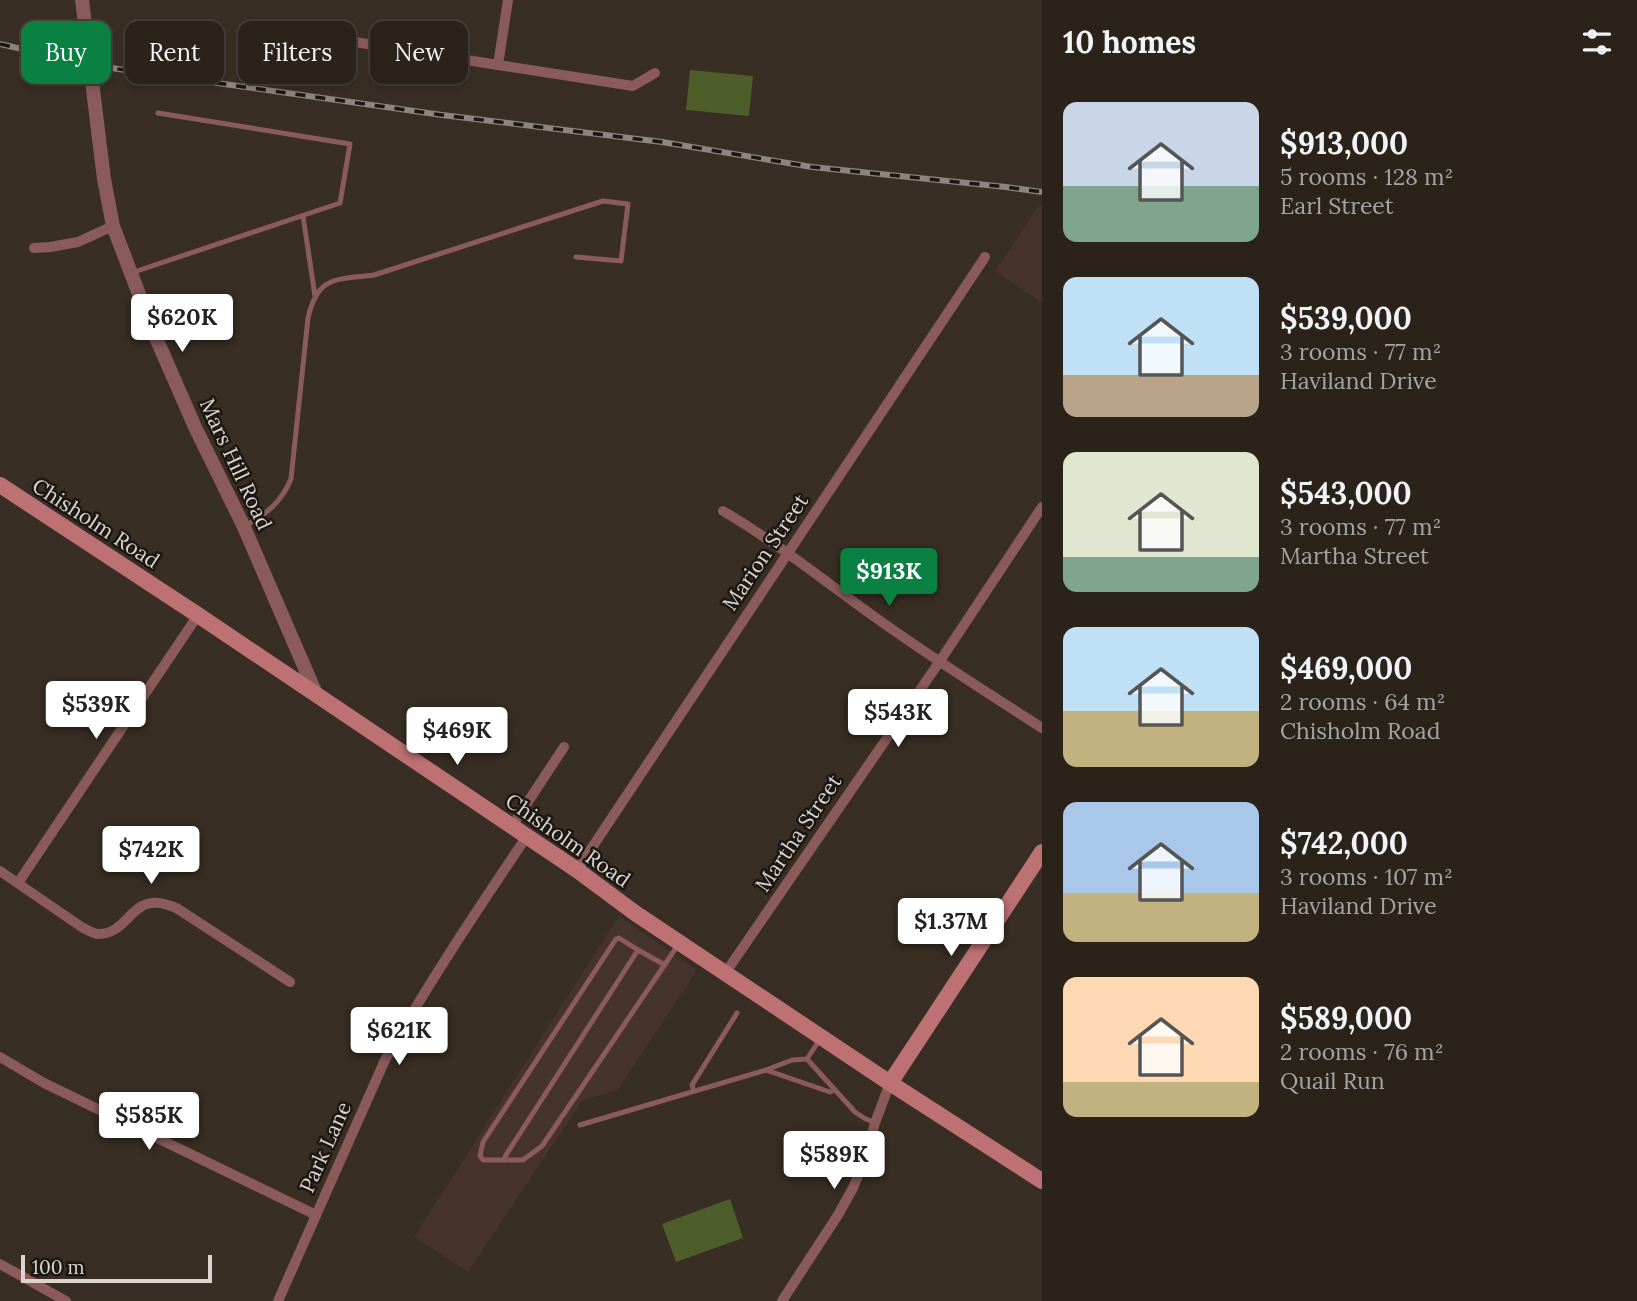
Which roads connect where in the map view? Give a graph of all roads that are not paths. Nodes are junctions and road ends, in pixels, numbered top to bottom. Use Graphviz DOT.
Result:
graph roads {
  1 [pos="82,0"];
  2 [pos="508,0"];
  3 [pos="356,42"];
  4 [pos="498,65"];
  5 [pos="655,73"];
  6 [pos="158,113"];
  7 [pos="303,216"];
  8 [pos="113,226"];
  9 [pos="34,248"];
  10 [pos="576,257"];
  11 [pos="985,257"];
  12 [pos="131,273"];
  13 [pos="315,297"];
  14 [pos="0,485"];
  15 [pos="1042,507"];
  16 [pos="723,511"];
  17 [pos="244,527"];
  18 [pos="788,552"];
  19 [pos="198,615"];
  20 [pos="940,661"];
  21 [pos="317,696"];
  22 [pos="1042,728"];
  23 [pos="564,747"];
  24 [pos="512,826"];
  25 [pos="527,836"];
  26 [pos="1042,852"];
  27 [pos="577,870"];
  28 [pos="0,871"];
  29 [pos="18,883"];
  30 [pos="680,943"];
  31 [pos="638,950"];
  32 [pos="665,965"];
  33 [pos="726,972"];
  34 [pos="290,982"];
  35 [pos="737,1013"];
  36 [pos="822,1036"];
  37 [pos="0,1057"];
  38 [pos="807,1059"];
  39 [pos="766,1070"];
  40 [pos="890,1083"];
  41 [pos="835,1090"];
  42 [pos="694,1091"];
  43 [pos="875,1123"];
  44 [pos="580,1125"];
  45 [pos="505,1160"];
  46 [pos="1042,1181"];
  47 [pos="316,1214"];
  48 [pos="0,1264"];
  49 [pos="66,1301"];
  50 [pos="278,1301"];
  51 [pos="782,1301"];
  1 -- 8 [label="street, Mars Hill Road"];
  2 -- 4 [label="street"];
  3 -- 4 [label="street"];
  4 -- 5 [label="street"];
  6 -- 7 [label="lane"];
  7 -- 12 [label="lane"];
  7 -- 13 [label="lane"];
  8 -- 9 [label="street"];
  8 -- 12 [label="street, Mars Hill Road"];
  10 -- 13 [label="lane"];
  11 -- 18 [label="street, Marion Street"];
  12 -- 17 [label="street, Mars Hill Road"];
  13 -- 17 [label="lane"];
  14 -- 19 [label="main road, Chisholm Road"];
  15 -- 20 [label="street, Martha Street"];
  16 -- 18 [label="street"];
  17 -- 21 [label="street, Mars Hill Road"];
  18 -- 20 [label="street"];
  18 -- 27 [label="street, Marion Street"];
  19 -- 21 [label="main road, Chisholm Road"];
  19 -- 29 [label="street"];
  20 -- 22 [label="street"];
  20 -- 33 [label="street, Martha Street"];
  21 -- 24 [label="main road, Chisholm Road"];
  23 -- 24 [label="street"];
  24 -- 25 [label="main road, Chisholm Road"];
  25 -- 27 [label="main road, Chisholm Road"];
  25 -- 47 [label="street, Park Lane"];
  26 -- 40 [label="main road"];
  27 -- 30 [label="main road, Chisholm Road"];
  28 -- 29 [label="street"];
  29 -- 34 [label="street"];
  30 -- 32 [label="lane"];
  30 -- 33 [label="main road, Chisholm Road"];
  31 -- 32 [label="lane"];
  31 -- 45 [label="lane"];
  31 -- 45 [label="lane"];
  32 -- 45 [label="lane"];
  33 -- 36 [label="main road, Chisholm Road"];
  35 -- 42 [label="lane"];
  36 -- 38 [label="lane"];
  36 -- 40 [label="main road, Chisholm Road"];
  37 -- 47 [label="street"];
  38 -- 39 [label="lane"];
  38 -- 41 [label="lane"];
  39 -- 41 [label="lane"];
  39 -- 42 [label="lane"];
  40 -- 43 [label="street"];
  40 -- 46 [label="main road, Chisholm Road"];
  41 -- 43 [label="lane"];
  42 -- 44 [label="lane"];
  43 -- 51 [label="street"];
  47 -- 50 [label="street, Park Lane"];
  48 -- 49 [label="street"];
}
